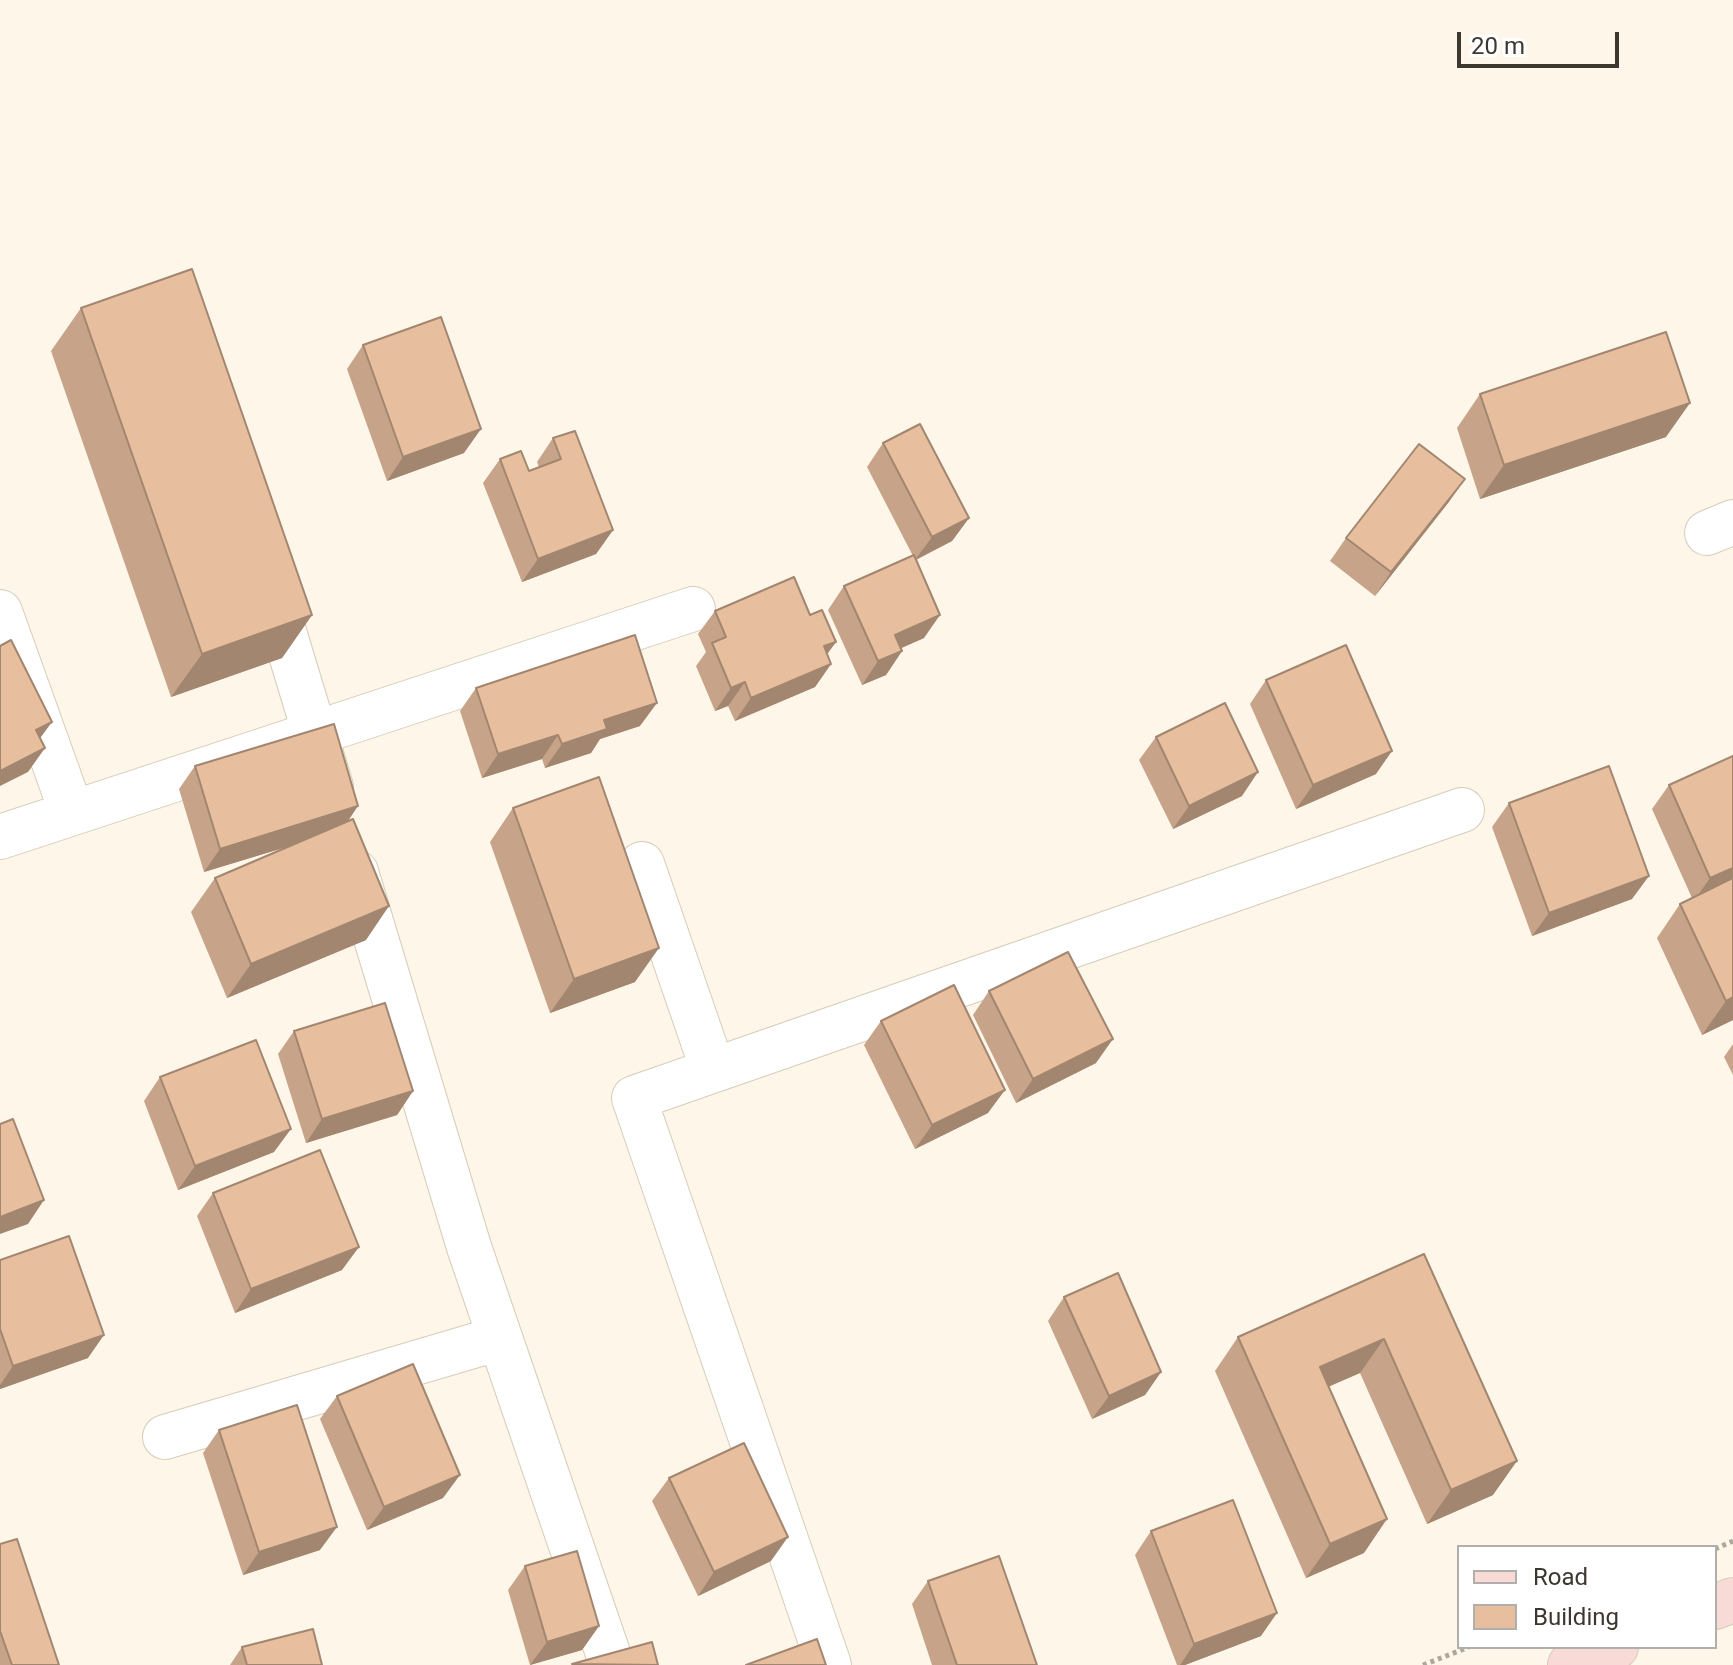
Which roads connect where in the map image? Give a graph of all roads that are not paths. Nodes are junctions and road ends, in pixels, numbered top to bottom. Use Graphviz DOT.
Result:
graph roads {
  1 [pos="261,554"];
  2 [pos="693,609"];
  3 [pos="0,612"];
  4 [pos="315,733"];
  5 [pos="1462,810"];
  6 [pos="72,813"];
  7 [pos="0,837"];
  8 [pos="642,864"];
  9 [pos="713,1070"];
  10 [pos="500,1338"];
  11 [pos="165,1437"];
  12 [pos="1611,1649"];
  13 [pos="612,1665"];
  14 [pos="829,1665"];
  15 [pos="1570,1665"];
  1 -- 4 [label="street"];
  2 -- 4 [label="street"];
  3 -- 6 [label="street"];
  4 -- 6 [label="street"];
  4 -- 10 [label="street"];
  5 -- 9 [label="street"];
  6 -- 7 [label="street"];
  8 -- 9 [label="street"];
  9 -- 14 [label="street"];
  10 -- 11 [label="street"];
  10 -- 13 [label="street"];
  12 -- 15 [label="main road"];
}
